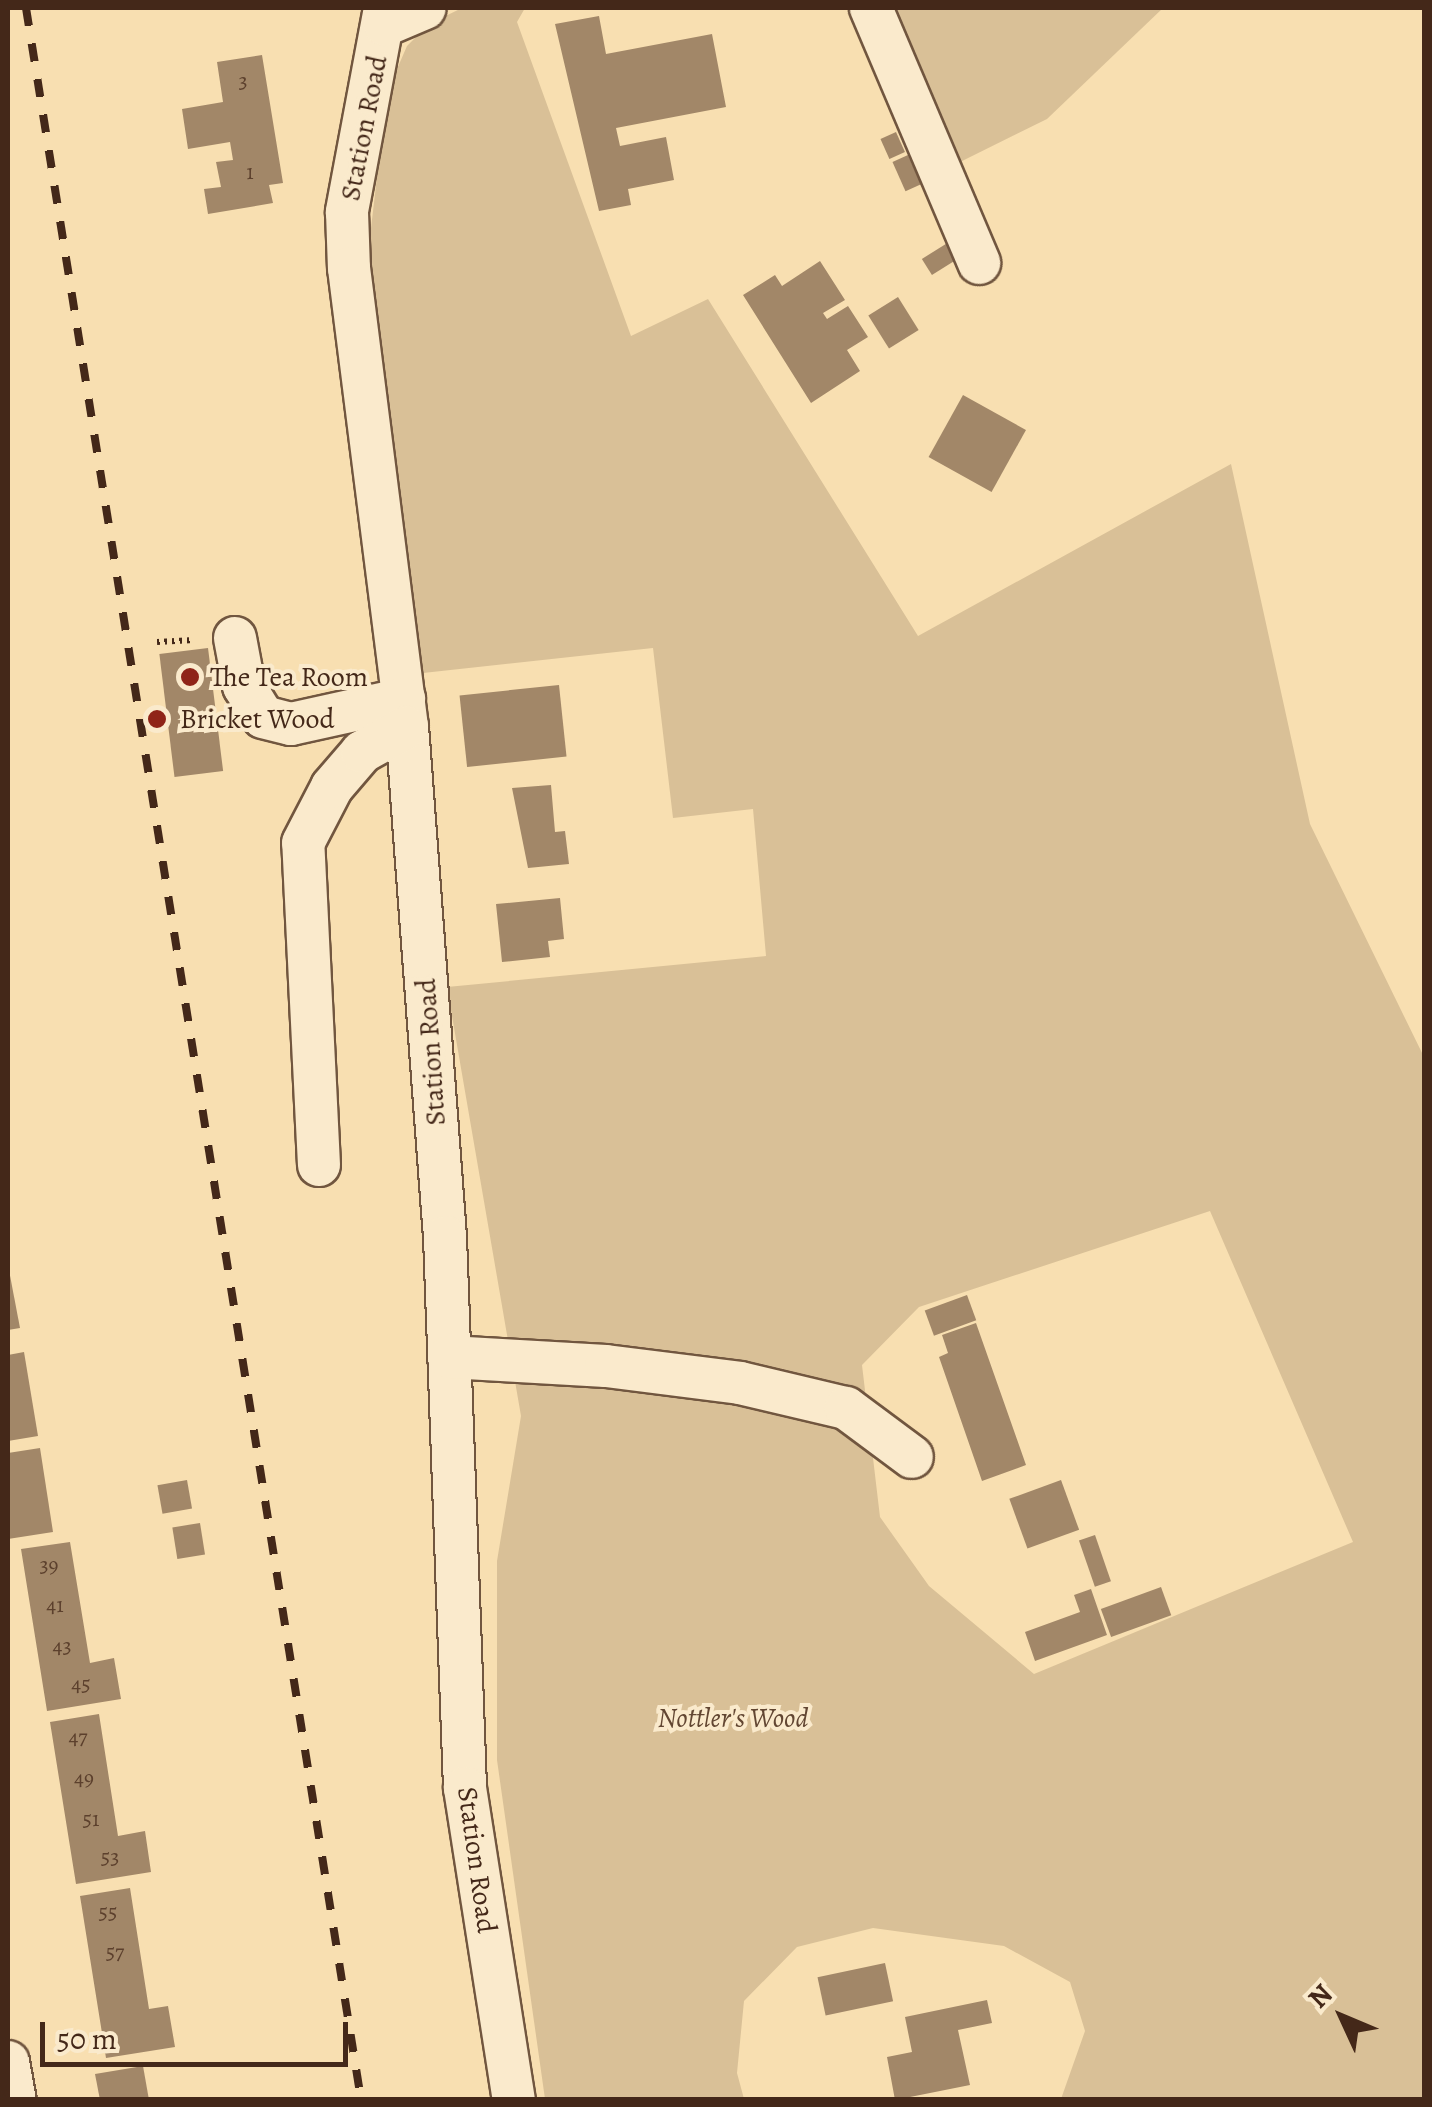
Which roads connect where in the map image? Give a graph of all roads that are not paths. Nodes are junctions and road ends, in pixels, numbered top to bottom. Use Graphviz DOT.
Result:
graph roads {
  1 [pos="425,8"];
  2 [pos="871,8"];
  3 [pos="385,16"];
  4 [pos="979,263"];
  5 [pos="235,638"];
  6 [pos="406,713"];
  7 [pos="319,1164"];
  8 [pos="449,1357"];
  9 [pos="912,1457"];
  10 [pos="514,2100"];
  1 -- 3 [label="street"];
  2 -- 4 [label="street"];
  3 -- 6 [label="street, Station Road"];
  5 -- 6 [label="street"];
  6 -- 7 [label="street"];
  6 -- 8 [label="street, Station Road"];
  8 -- 9 [label="street"];
  8 -- 10 [label="street, Station Road"];
}
